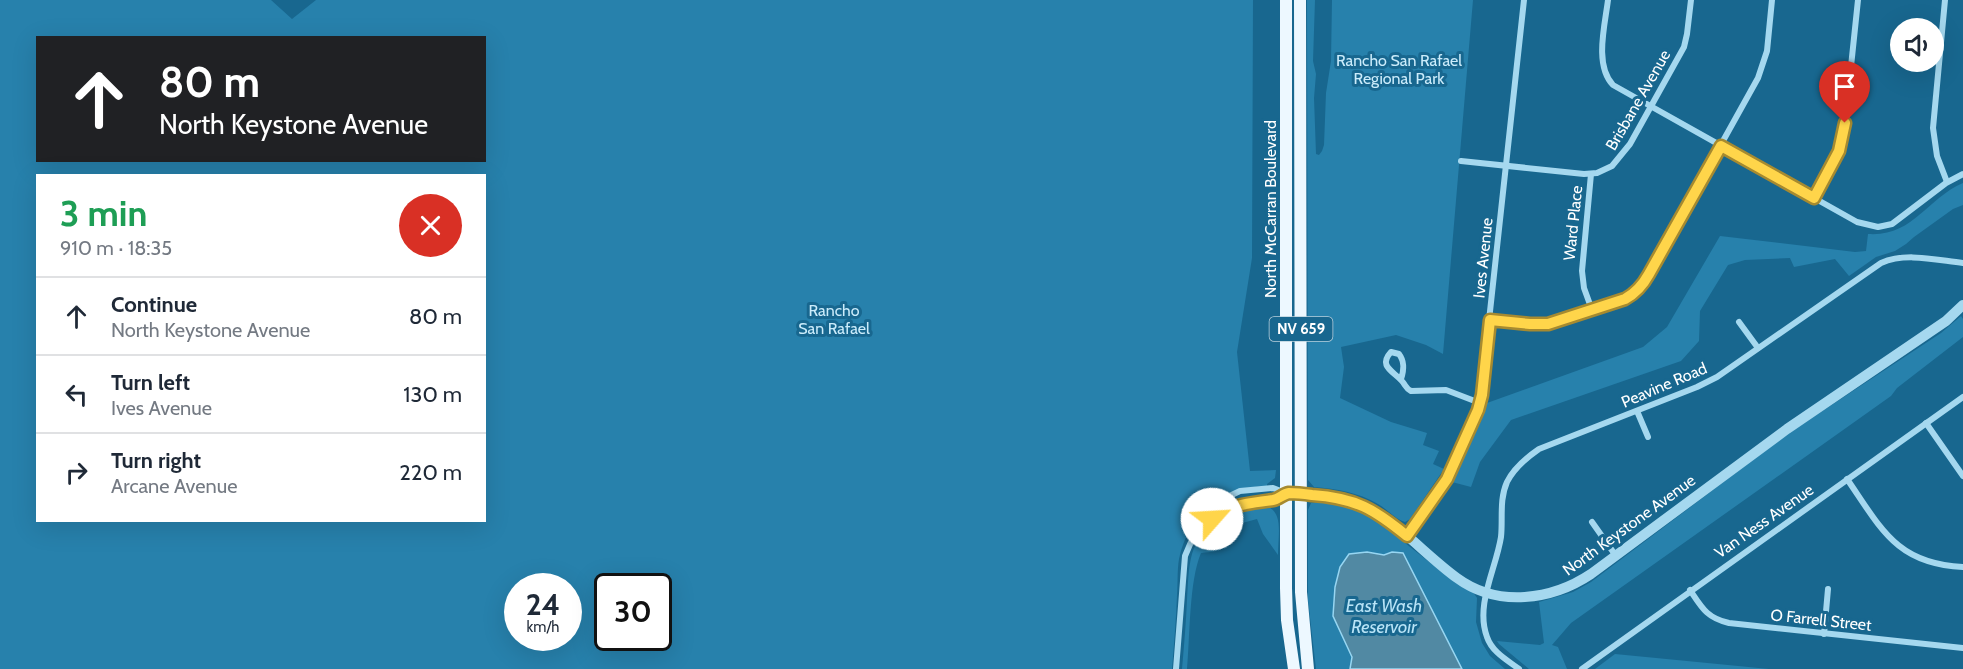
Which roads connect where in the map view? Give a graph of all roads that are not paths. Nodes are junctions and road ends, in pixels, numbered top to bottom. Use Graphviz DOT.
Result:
graph roads {
  1 [pos="1286,0"];
  2 [pos="1300,0"];
  3 [pos="1524,0"];
  4 [pos="1608,0"];
  5 [pos="1691,0"];
  6 [pos="1772,0"];
  7 [pos="1858,0"];
  8 [pos="1945,0"];
  9 [pos="1286,75"];
  10 [pos="1300,75"];
  11 [pos="1651,107"];
  12 [pos="1721,146"];
  13 [pos="1461,161"];
  14 [pos="1507,166"];
  15 [pos="1591,174"];
  16 [pos="1963,174"];
  17 [pos="1947,182"];
  18 [pos="1814,198"];
  19 [pos="1963,263"];
  20 [pos="1963,306"];
  21 [pos="1592,310"];
  22 [pos="1490,320"];
  23 [pos="1739,322"];
  24 [pos="1758,348"];
  25 [pos="1401,379"];
  26 [pos="1963,397"];
  27 [pos="1480,403"];
  28 [pos="1637,411"];
  29 [pos="1926,423"];
  30 [pos="1648,437"];
  31 [pos="1963,477"];
  32 [pos="1846,479"];
  33 [pos="1286,493"];
  34 [pos="1300,494"];
  35 [pos="1592,522"];
  36 [pos="1198,528"];
  37 [pos="1407,536"];
  38 [pos="1616,556"];
  39 [pos="1963,567"];
  40 [pos="1828,589"];
  41 [pos="1690,590"];
  42 [pos="1487,593"];
  43 [pos="1824,634"];
  44 [pos="1963,648"];
  45 [pos="1176,669"];
  46 [pos="1294,669"];
  47 [pos="1308,669"];
  48 [pos="1520,669"];
  49 [pos="1582,669"];
  1 -- 9 [label="main road, North McCarran Boulevard / NV 659"];
  2 -- 10 [label="main road, North McCarran Boulevard / NV 659"];
  3 -- 14 [label="street, Ives Avenue"];
  4 -- 11 [label="street"];
  5 -- 11 [label="street, Brisbane Avenue"];
  6 -- 12 [label="street"];
  7 -- 18 [label="street"];
  8 -- 17 [label="street"];
  9 -- 10 [label="main road"];
  9 -- 33 [label="main road, North McCarran Boulevard / NV 659"];
  10 -- 34 [label="main road, North McCarran Boulevard / NV 659"];
  11 -- 12 [label="street"];
  11 -- 15 [label="street, Brisbane Avenue"];
  12 -- 18 [label="street"];
  12 -- 21 [label="street"];
  13 -- 14 [label="street, Brisbane Avenue"];
  14 -- 15 [label="street, Brisbane Avenue"];
  14 -- 22 [label="street, Ives Avenue"];
  15 -- 21 [label="street, Ward Place"];
  16 -- 17 [label="street"];
  17 -- 18 [label="street"];
  19 -- 24 [label="street, Peavine Road"];
  20 -- 38 [label="street, North Keystone Avenue"];
  21 -- 22 [label="street"];
  22 -- 27 [label="street, Ives Avenue"];
  23 -- 24 [label="street"];
  24 -- 28 [label="street, Peavine Road"];
  25 -- 27 [label="street"];
  26 -- 29 [label="street, Van Ness Avenue"];
  27 -- 37 [label="street, Ives Avenue"];
  28 -- 30 [label="street"];
  28 -- 42 [label="street, Peavine Road"];
  29 -- 31 [label="street"];
  29 -- 32 [label="street, Van Ness Avenue"];
  32 -- 39 [label="street"];
  32 -- 41 [label="street, Van Ness Avenue"];
  33 -- 34 [label="street, North Keystone Avenue"];
  33 -- 36 [label="street"];
  33 -- 36 [label="street"];
  33 -- 46 [label="main road, North McCarran Boulevard / NV 659"];
  34 -- 37 [label="street, North Keystone Avenue"];
  34 -- 47 [label="main road, North McCarran Boulevard / NV 659"];
  35 -- 38 [label="street"];
  36 -- 45 [label="street"];
  37 -- 42 [label="street, North Keystone Avenue"];
  38 -- 42 [label="street, North Keystone Avenue"];
  40 -- 43 [label="street"];
  41 -- 43 [label="street, O Farrell Street"];
  41 -- 49 [label="street, Van Ness Avenue"];
  42 -- 48 [label="street"];
  43 -- 44 [label="street, O Farrell Street"];
}
